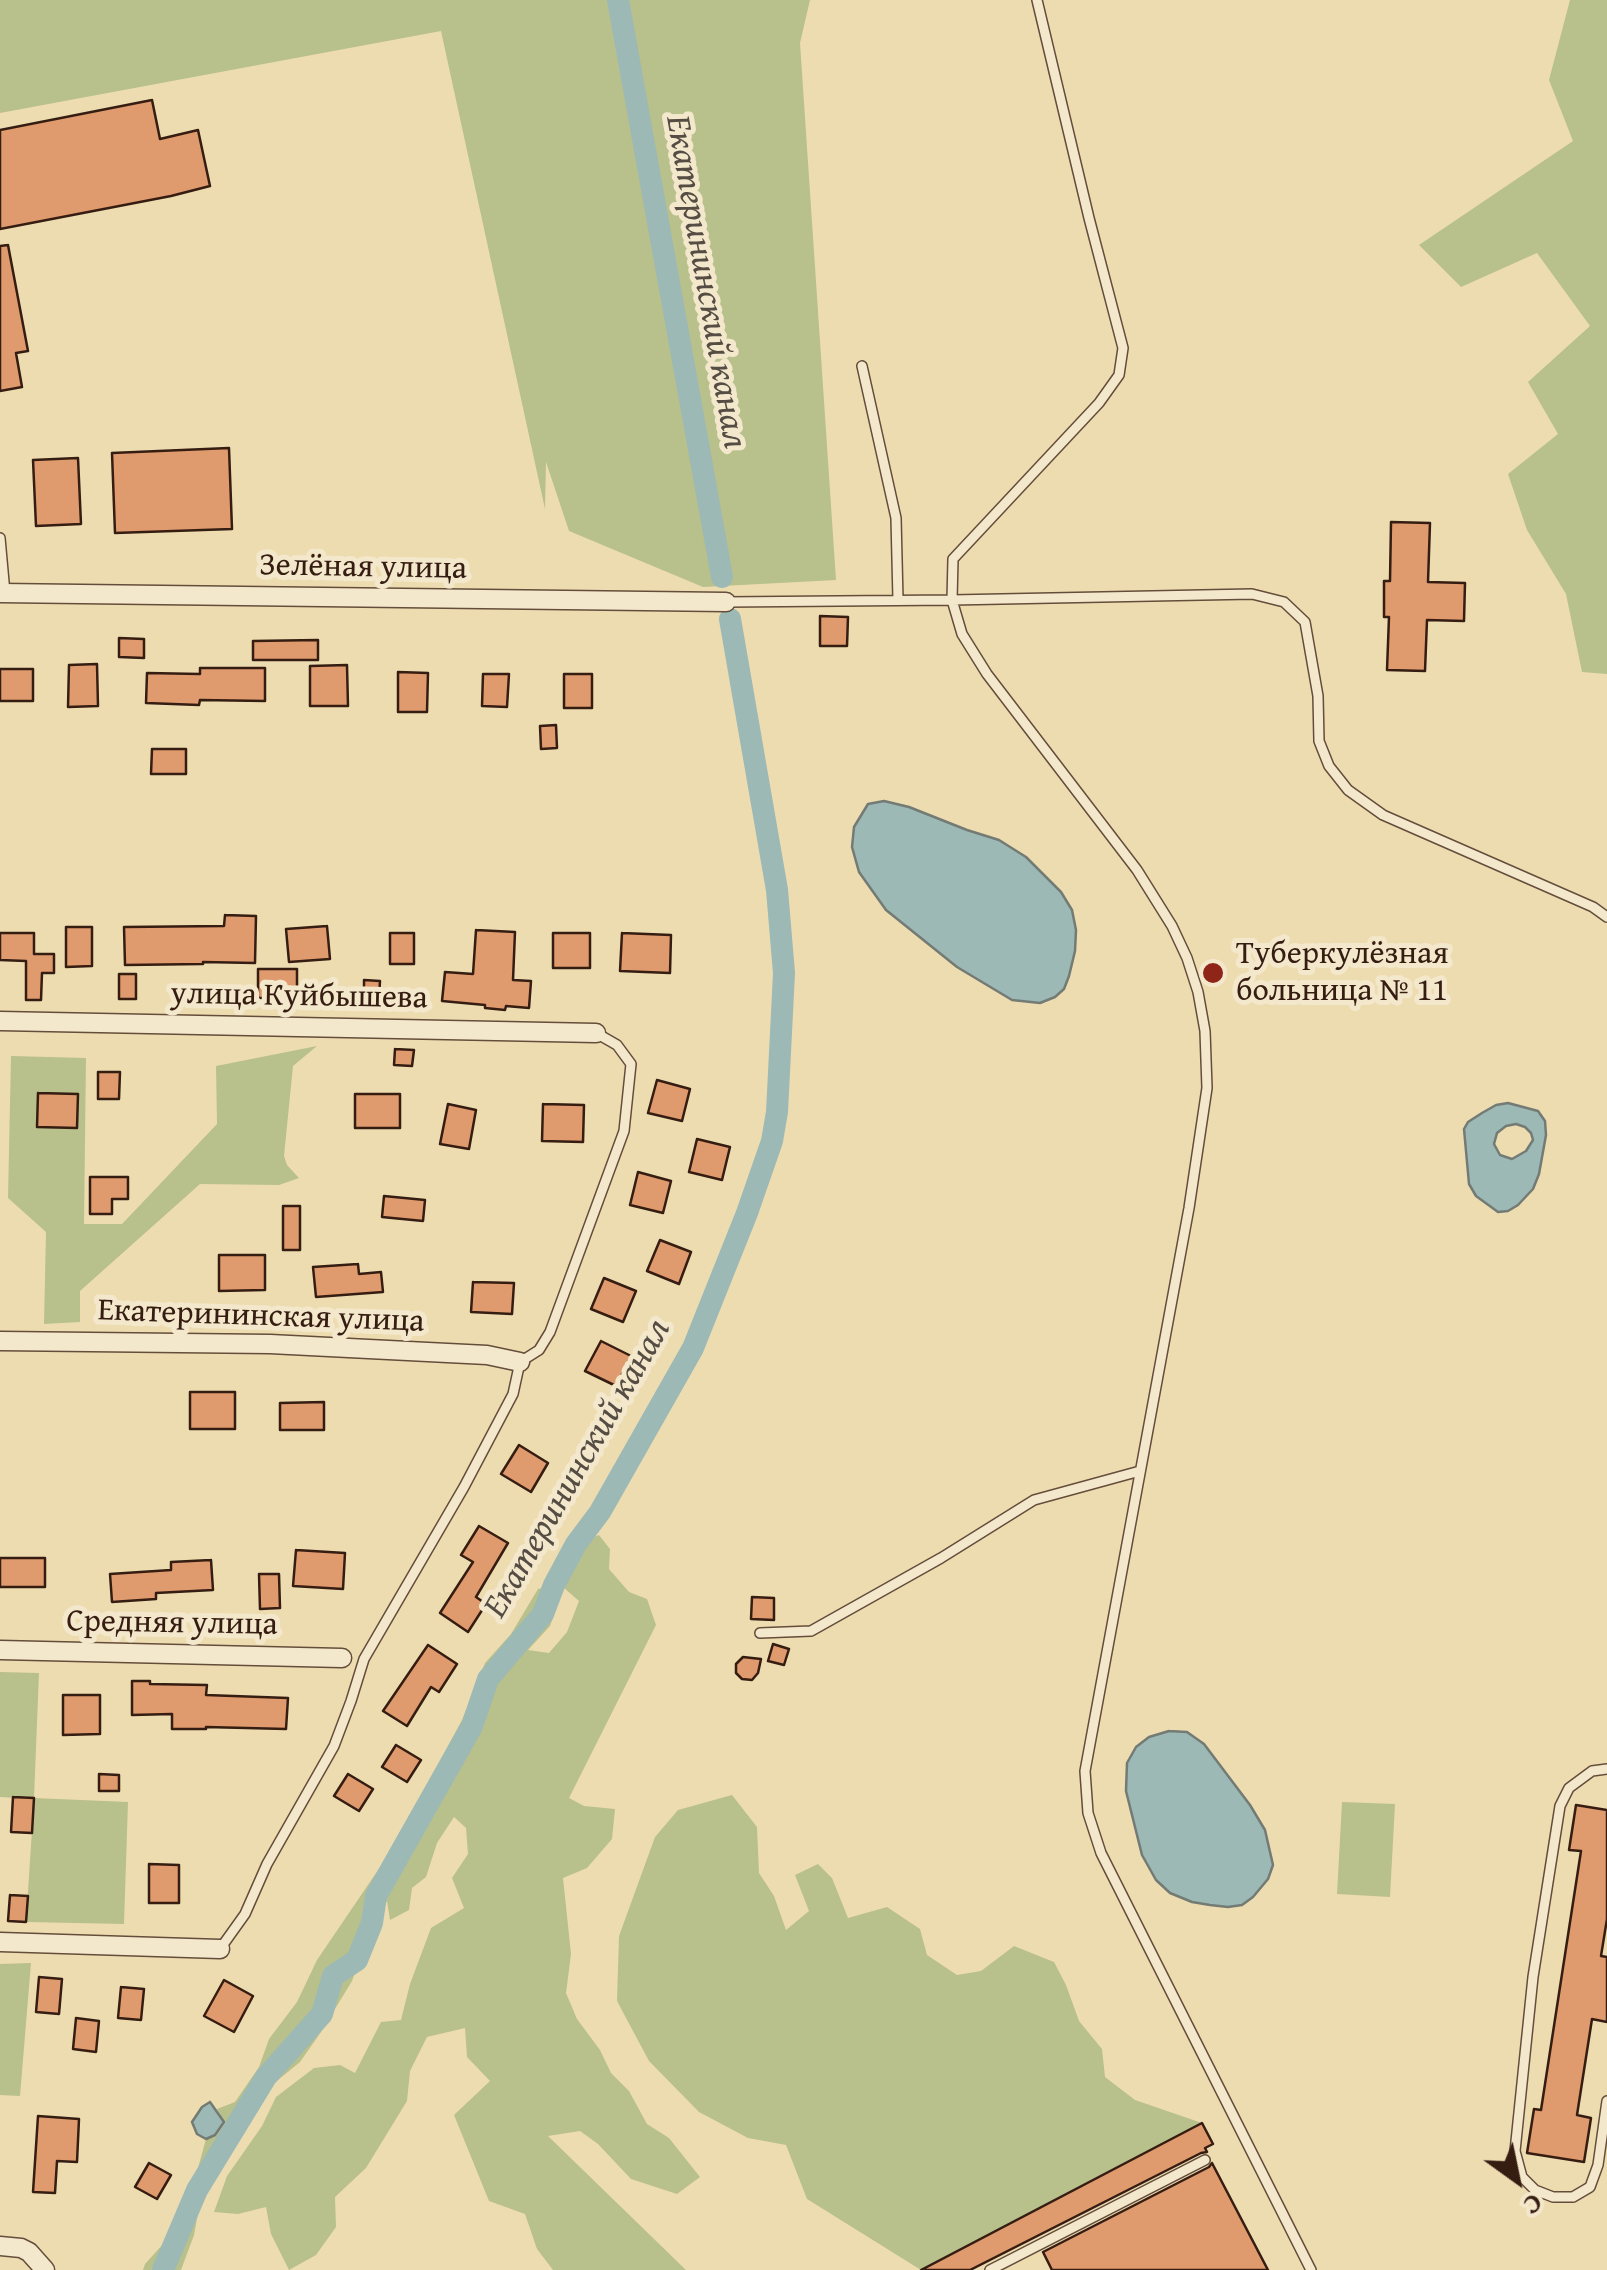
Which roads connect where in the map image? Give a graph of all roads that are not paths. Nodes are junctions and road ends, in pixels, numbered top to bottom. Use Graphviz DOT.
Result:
graph roads {
  1 [pos="1037,0"];
  2 [pos="862,366"];
  3 [pos="0,538"];
  4 [pos="3,593"];
  5 [pos="898,600"];
  6 [pos="952,600"];
  7 [pos="726,602"];
  8 [pos="1607,917"];
  9 [pos="0,1021"];
  10 [pos="596,1032"];
  11 [pos="0,1342"];
  12 [pos="520,1362"];
  13 [pos="1140,1471"];
  14 [pos="760,1633"];
  15 [pos="0,1650"];
  16 [pos="342,1658"];
  17 [pos="1607,1769"];
  18 [pos="0,1942"];
  19 [pos="220,1950"];
  20 [pos="1607,2101"];
  21 [pos="1205,2160"];
  22 [pos="0,2246"];
  23 [pos="45,2270"];
  24 [pos="990,2270"];
  25 [pos="1311,2270"];
  1 -- 6 [label="lane"];
  2 -- 5 [label="lane"];
  3 -- 4 [label="lane"];
  4 -- 7 [label="street, Зелёная улица"];
  5 -- 6 [label="lane"];
  5 -- 7 [label="lane"];
  6 -- 8 [label="lane"];
  6 -- 13 [label="lane"];
  9 -- 10 [label="street, улица Куйбышева"];
  10 -- 12 [label="lane"];
  11 -- 12 [label="street, Екатерининская улица"];
  12 -- 19 [label="lane"];
  13 -- 14 [label="lane"];
  13 -- 25 [label="lane"];
  15 -- 16 [label="street, Средняя улица"];
  17 -- 20 [label="lane"];
  18 -- 19 [label="street"];
  21 -- 24 [label="lane"];
  22 -- 23 [label="street"];
}
